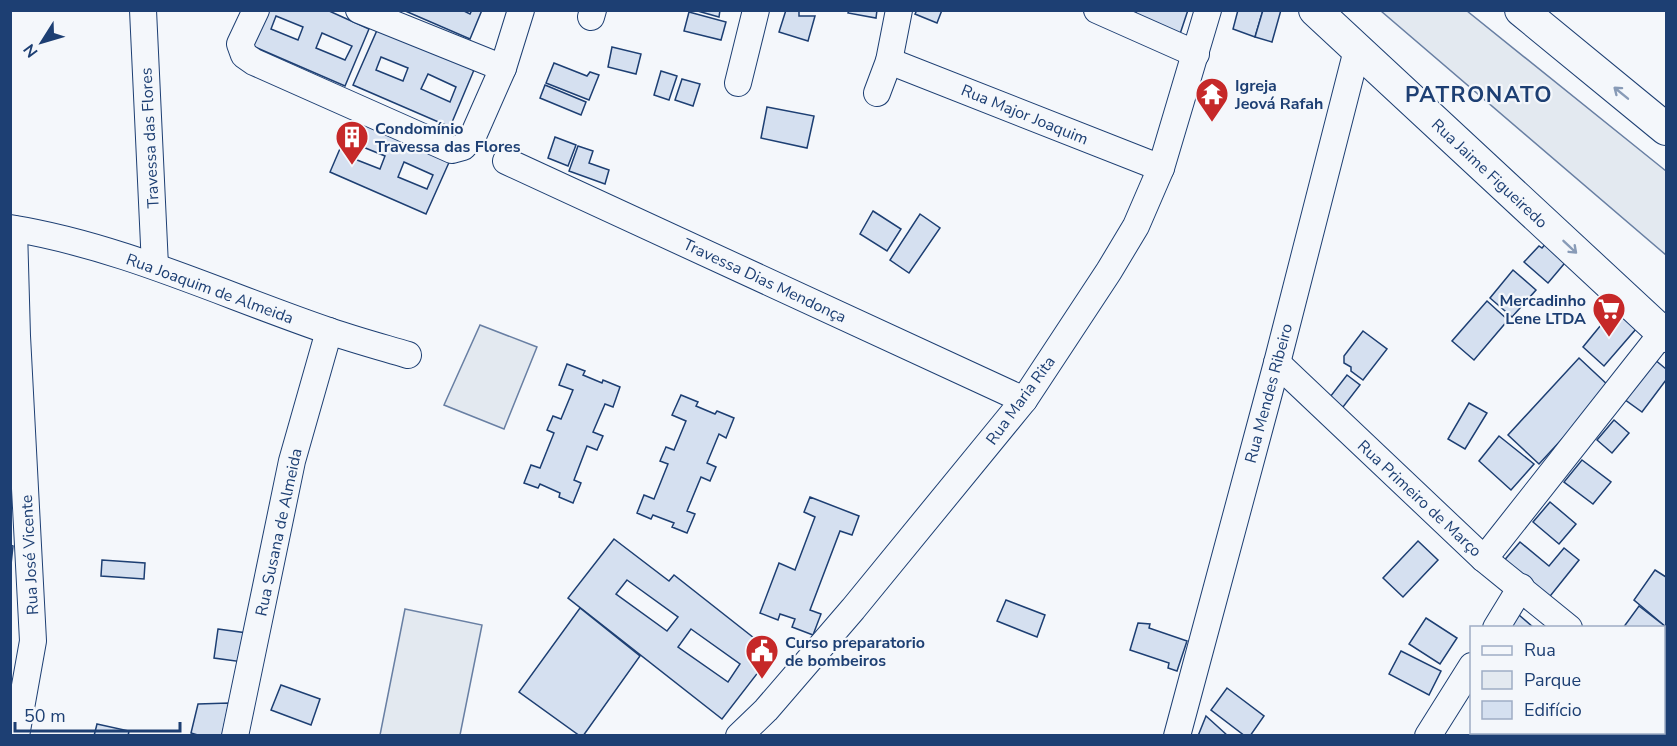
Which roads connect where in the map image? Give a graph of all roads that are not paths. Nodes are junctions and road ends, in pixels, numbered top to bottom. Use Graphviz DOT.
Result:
graph roads {
  1 [pos="143,10"];
  2 [pos="256,10"];
  3 [pos="359,10"];
  4 [pos="521,10"];
  5 [pos="756,10"];
  6 [pos="899,10"];
  7 [pos="1097,10"];
  8 [pos="1208,10"];
  9 [pos="1315,10"];
  10 [pos="1521,10"];
  11 [pos="1357,50"];
  12 [pos="1196,54"];
  13 [pos="889,61"];
  14 [pos="503,68"];
  15 [pos="738,83"];
  16 [pos="877,93"];
  17 [pos="1666,129"];
  18 [pos="507,161"];
  19 [pos="1161,168"];
  20 [pos="13,229"];
  21 [pos="155,266"];
  22 [pos="329,331"];
  23 [pos="1665,334"];
  24 [pos="408,355"];
  25 [pos="1277,363"];
  26 [pos="1024,400"];
  27 [pos="1485,559"];
  28 [pos="1521,587"];
  29 [pos="1497,626"];
  30 [pos="1568,626"];
  31 [pos="22,639"];
  32 [pos="1470,669"];
  33 [pos="16,735"];
  34 [pos="235,735"];
  35 [pos="740,735"];
  36 [pos="1177,735"];
  37 [pos="1428,735"];
  1 -- 21 [label="street, Travessa das Flores"];
  2 -- 14 [label="street"];
  3 -- 14 [label="street"];
  4 -- 14 [label="street"];
  5 -- 15 [label="street"];
  6 -- 13 [label="street"];
  7 -- 12 [label="street"];
  8 -- 12 [label="street, Rua Maria Rita"];
  9 -- 11 [label="main road, Rua Jaime Figueiredo"];
  17 -- 10 [label="main road, one-way"];
  11 -- 23 [label="main road, Rua Jaime Figueiredo, one-way"];
  11 -- 25 [label="street, Rua Mendes Ribeiro"];
  12 -- 19 [label="street, Rua Maria Rita"];
  13 -- 16 [label="street"];
  13 -- 19 [label="street, Rua Major Joaquim"];
  18 -- 26 [label="street, Travessa Dias Mendonça"];
  19 -- 26 [label="street, Rua Maria Rita"];
  20 -- 21 [label="street, Rua Joaquim de Almeida"];
  20 -- 31 [label="street, Rua José Vicente"];
  21 -- 22 [label="street, Rua Joaquim de Almeida"];
  22 -- 24 [label="street, Rua Joaquim de Almeida"];
  22 -- 34 [label="street, Rua Susana de Almeida"];
  23 -- 27 [label="street"];
  25 -- 27 [label="street, Rua Primeiro de Março"];
  25 -- 36 [label="street, Rua Mendes Ribeiro"];
  26 -- 35 [label="street, Rua Maria Rita"];
  27 -- 28 [label="street, Rua Primeiro de Março"];
  28 -- 29 [label="street"];
  28 -- 30 [label="street, Rua Primeiro de Março"];
  31 -- 33 [label="street, Rua José Vicente"];
  32 -- 37 [label="street"];
}
